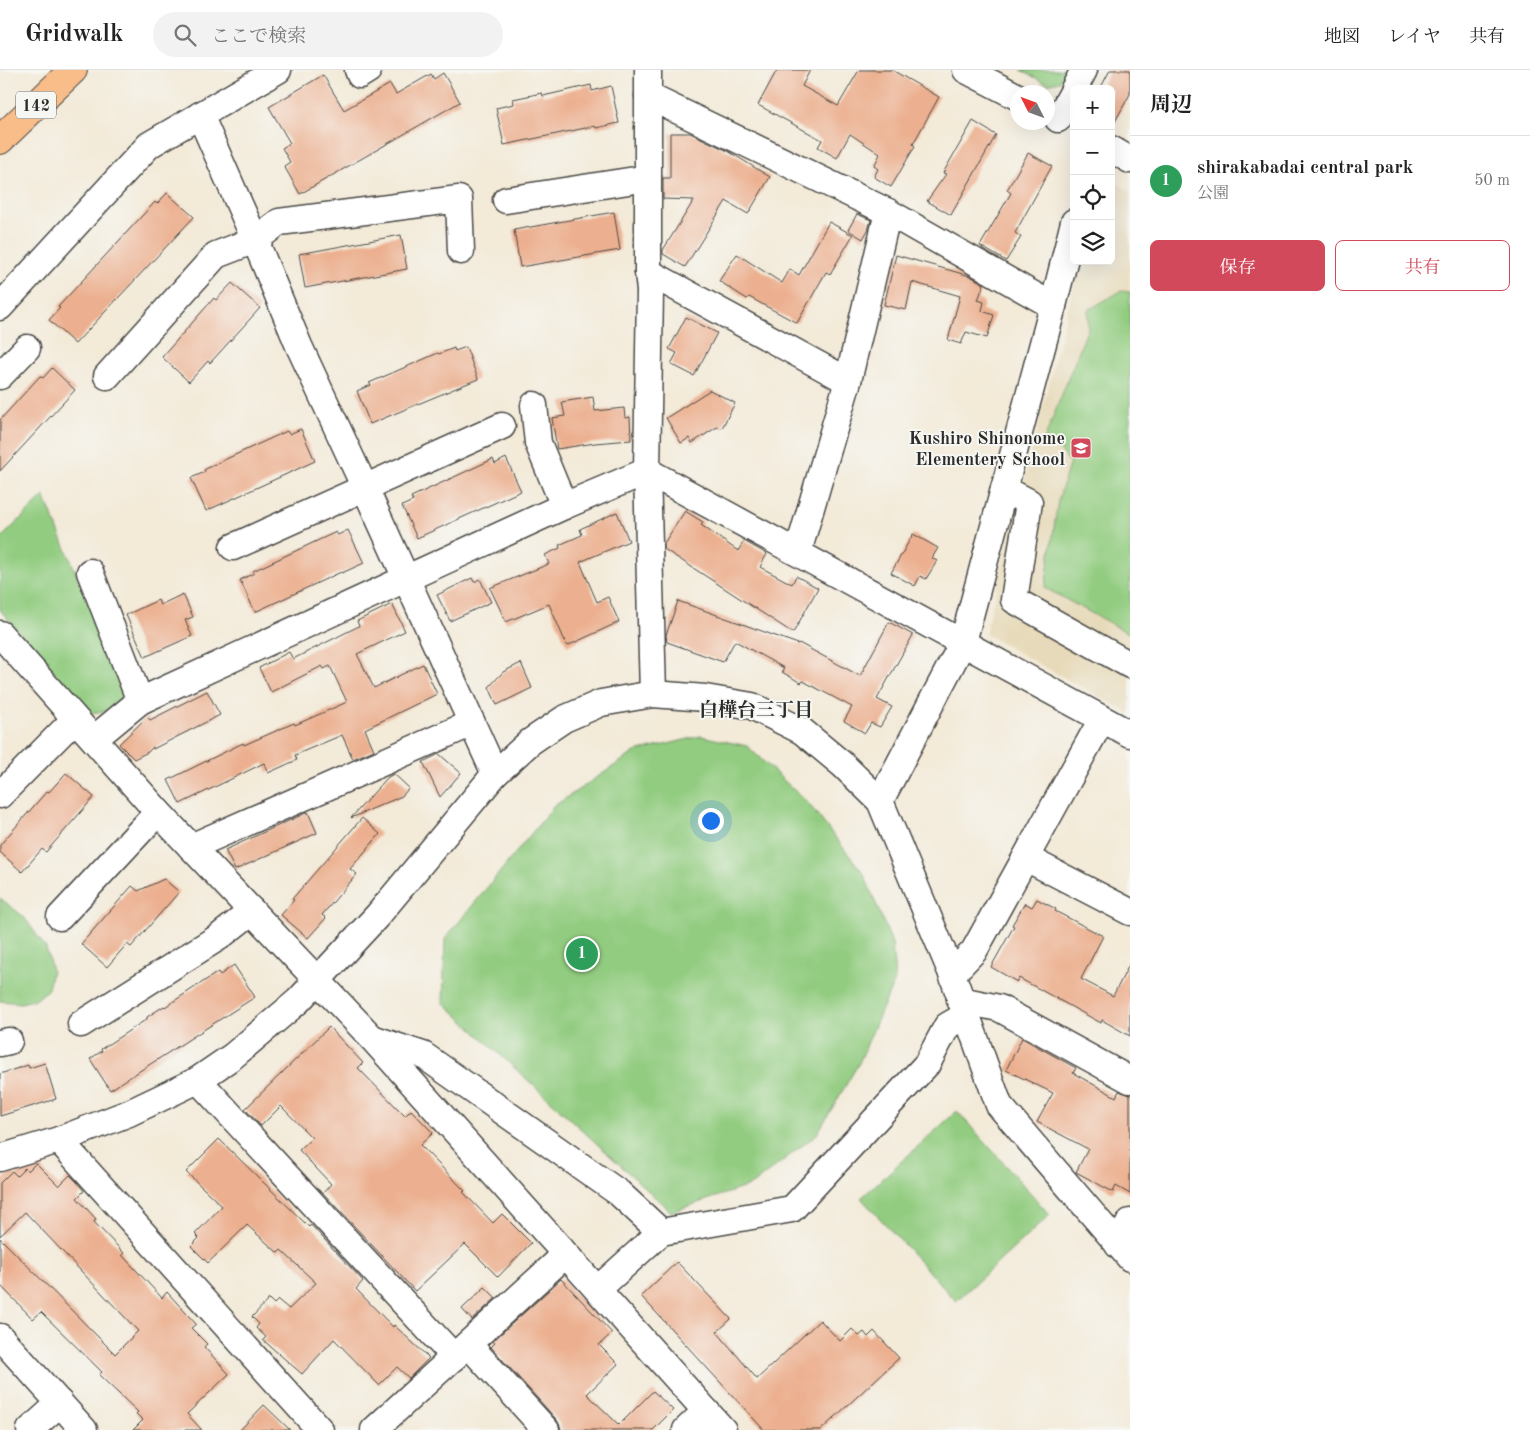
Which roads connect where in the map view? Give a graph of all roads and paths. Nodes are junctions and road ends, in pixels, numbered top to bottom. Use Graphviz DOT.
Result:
graph roads {
  1 [pos="73,70"];
  2 [pos="278,70"];
  3 [pos="358,70"];
  4 [pos="368,70"];
  5 [pos="648,70"];
  6 [pos="966,70"];
  7 [pos="1084,70"];
  8 [pos="1076,85"];
  9 [pos="1010,93"];
  10 [pos="648,96"];
  11 [pos="1070,98"];
  12 [pos="200,115"];
  13 [pos="1060,120"];
  14 [pos="0,140"];
  15 [pos="1115,151"];
  16 [pos="1130,160"];
  17 [pos="648,178"];
  18 [pos="506,200"];
  19 [pos="888,212"];
  20 [pos="1070,238"];
  21 [pos="255,240"];
  22 [pos="461,251"];
  23 [pos="648,272"];
  24 [pos="1053,306"];
  25 [pos="0,307"];
  26 [pos="27,348"];
  27 [pos="0,376"];
  28 [pos="107,376"];
  29 [pos="848,380"];
  30 [pos="534,405"];
  31 [pos="502,426"];
  32 [pos="647,471"];
  33 [pos="365,488"];
  34 [pos="1004,489"];
  35 [pos="564,506"];
  36 [pos="233,547"];
  37 [pos="798,552"];
  38 [pos="90,572"];
  39 [pos="406,579"];
  40 [pos="0,634"];
  41 [pos="963,642"];
  42 [pos="1130,665"];
  43 [pos="653,694"];
  44 [pos="140,702"];
  45 [pos="75,718"];
  46 [pos="1102,719"];
  47 [pos="472,723"];
  48 [pos="1130,734"];
  49 [pos="94,739"];
  50 [pos="495,774"];
  51 [pos="0,795"];
  52 [pos="880,801"];
  53 [pos="158,812"];
  54 [pos="191,847"];
  55 [pos="1026,858"];
  56 [pos="252,911"];
  57 [pos="1130,912"];
  58 [pos="60,917"];
  59 [pos="952,974"];
  60 [pos="318,980"];
  61 [pos="963,1007"];
  62 [pos="81,1024"];
  63 [pos="372,1038"];
  64 [pos="198,1080"];
  65 [pos="1130,1080"];
  66 [pos="59,1140"];
  67 [pos="0,1158"];
  68 [pos="1130,1222"];
  69 [pos="661,1232"];
  70 [pos="1124,1251"];
  71 [pos="566,1255"];
  72 [pos="598,1289"];
  73 [pos="0,1337"];
  74 [pos="461,1350"];
  75 [pos="60,1403"];
  76 [pos="715,1420"];
  77 [pos="384,1427"];
  78 [pos="30,1430"];
  79 [pos="84,1430"];
  80 [pos="320,1430"];
  81 [pos="546,1430"];
  82 [pos="686,1430"];
  1 -- 14 [label="main road, 142"];
  2 -- 12 [label="street"];
  3 -- 4 [label="street"];
  5 -- 10 [label="street"];
  6 -- 9 [label="street"];
  7 -- 8 [label="street"];
  10 -- 17 [label="street"];
  10 -- 19 [label="street"];
  11 -- 13 [label="street"];
  12 -- 21 [label="street"];
  12 -- 25 [label="street"];
  15 -- 16 [label="street"];
  17 -- 18 [label="street"];
  17 -- 23 [label="street"];
  19 -- 24 [label="street"];
  19 -- 29 [label="street"];
  20 -- 24 [label="street"];
  21 -- 22 [label="street"];
  21 -- 28 [label="street"];
  21 -- 33 [label="street"];
  23 -- 29 [label="street"];
  23 -- 32 [label="street"];
  24 -- 34 [label="street"];
  26 -- 27 [label="street"];
  29 -- 37 [label="street"];
  30 -- 35 [label="street"];
  31 -- 33 [label="street"];
  32 -- 35 [label="street"];
  32 -- 37 [label="street"];
  32 -- 43 [label="street"];
  33 -- 36 [label="street"];
  33 -- 39 [label="street"];
  34 -- 41 [label="street"];
  34 -- 42 [label="street"];
  35 -- 39 [label="street"];
  37 -- 41 [label="street"];
  38 -- 44 [label="street"];
  39 -- 44 [label="street"];
  39 -- 47 [label="street"];
  40 -- 45 [label="street"];
  41 -- 46 [label="street"];
  41 -- 52 [label="street"];
  43 -- 50 [label="street"];
  43 -- 52 [label="street"];
  44 -- 49 [label="street"];
  45 -- 49 [label="street"];
  45 -- 51 [label="street"];
  46 -- 48 [label="street"];
  46 -- 55 [label="street"];
  47 -- 50 [label="street"];
  47 -- 54 [label="street"];
  49 -- 53 [label="street"];
  50 -- 60 [label="street"];
  52 -- 59 [label="street"];
  53 -- 54 [label="street"];
  53 -- 58 [label="street"];
  54 -- 56 [label="street"];
  55 -- 57 [label="street"];
  55 -- 59 [label="street"];
  56 -- 60 [label="street"];
  56 -- 62 [label="street"];
  59 -- 61 [label="street"];
  60 -- 63 [label="street"];
  60 -- 64 [label="street"];
  61 -- 65 [label="street"];
  61 -- 69 [label="street"];
  61 -- 70 [label="street"];
  63 -- 69 [label="street"];
  63 -- 71 [label="street"];
  64 -- 66 [label="street"];
  64 -- 74 [label="street"];
  66 -- 67 [label="street"];
  66 -- 80 [label="street"];
  68 -- 70 [label="street"];
  69 -- 72 [label="street"];
  71 -- 72 [label="street"];
  71 -- 74 [label="street"];
  72 -- 76 [label="street"];
  73 -- 75 [label="street"];
  74 -- 77 [label="street"];
  74 -- 81 [label="street"];
  75 -- 78 [label="street"];
  75 -- 79 [label="street"];
  76 -- 82 [label="street"];
}
